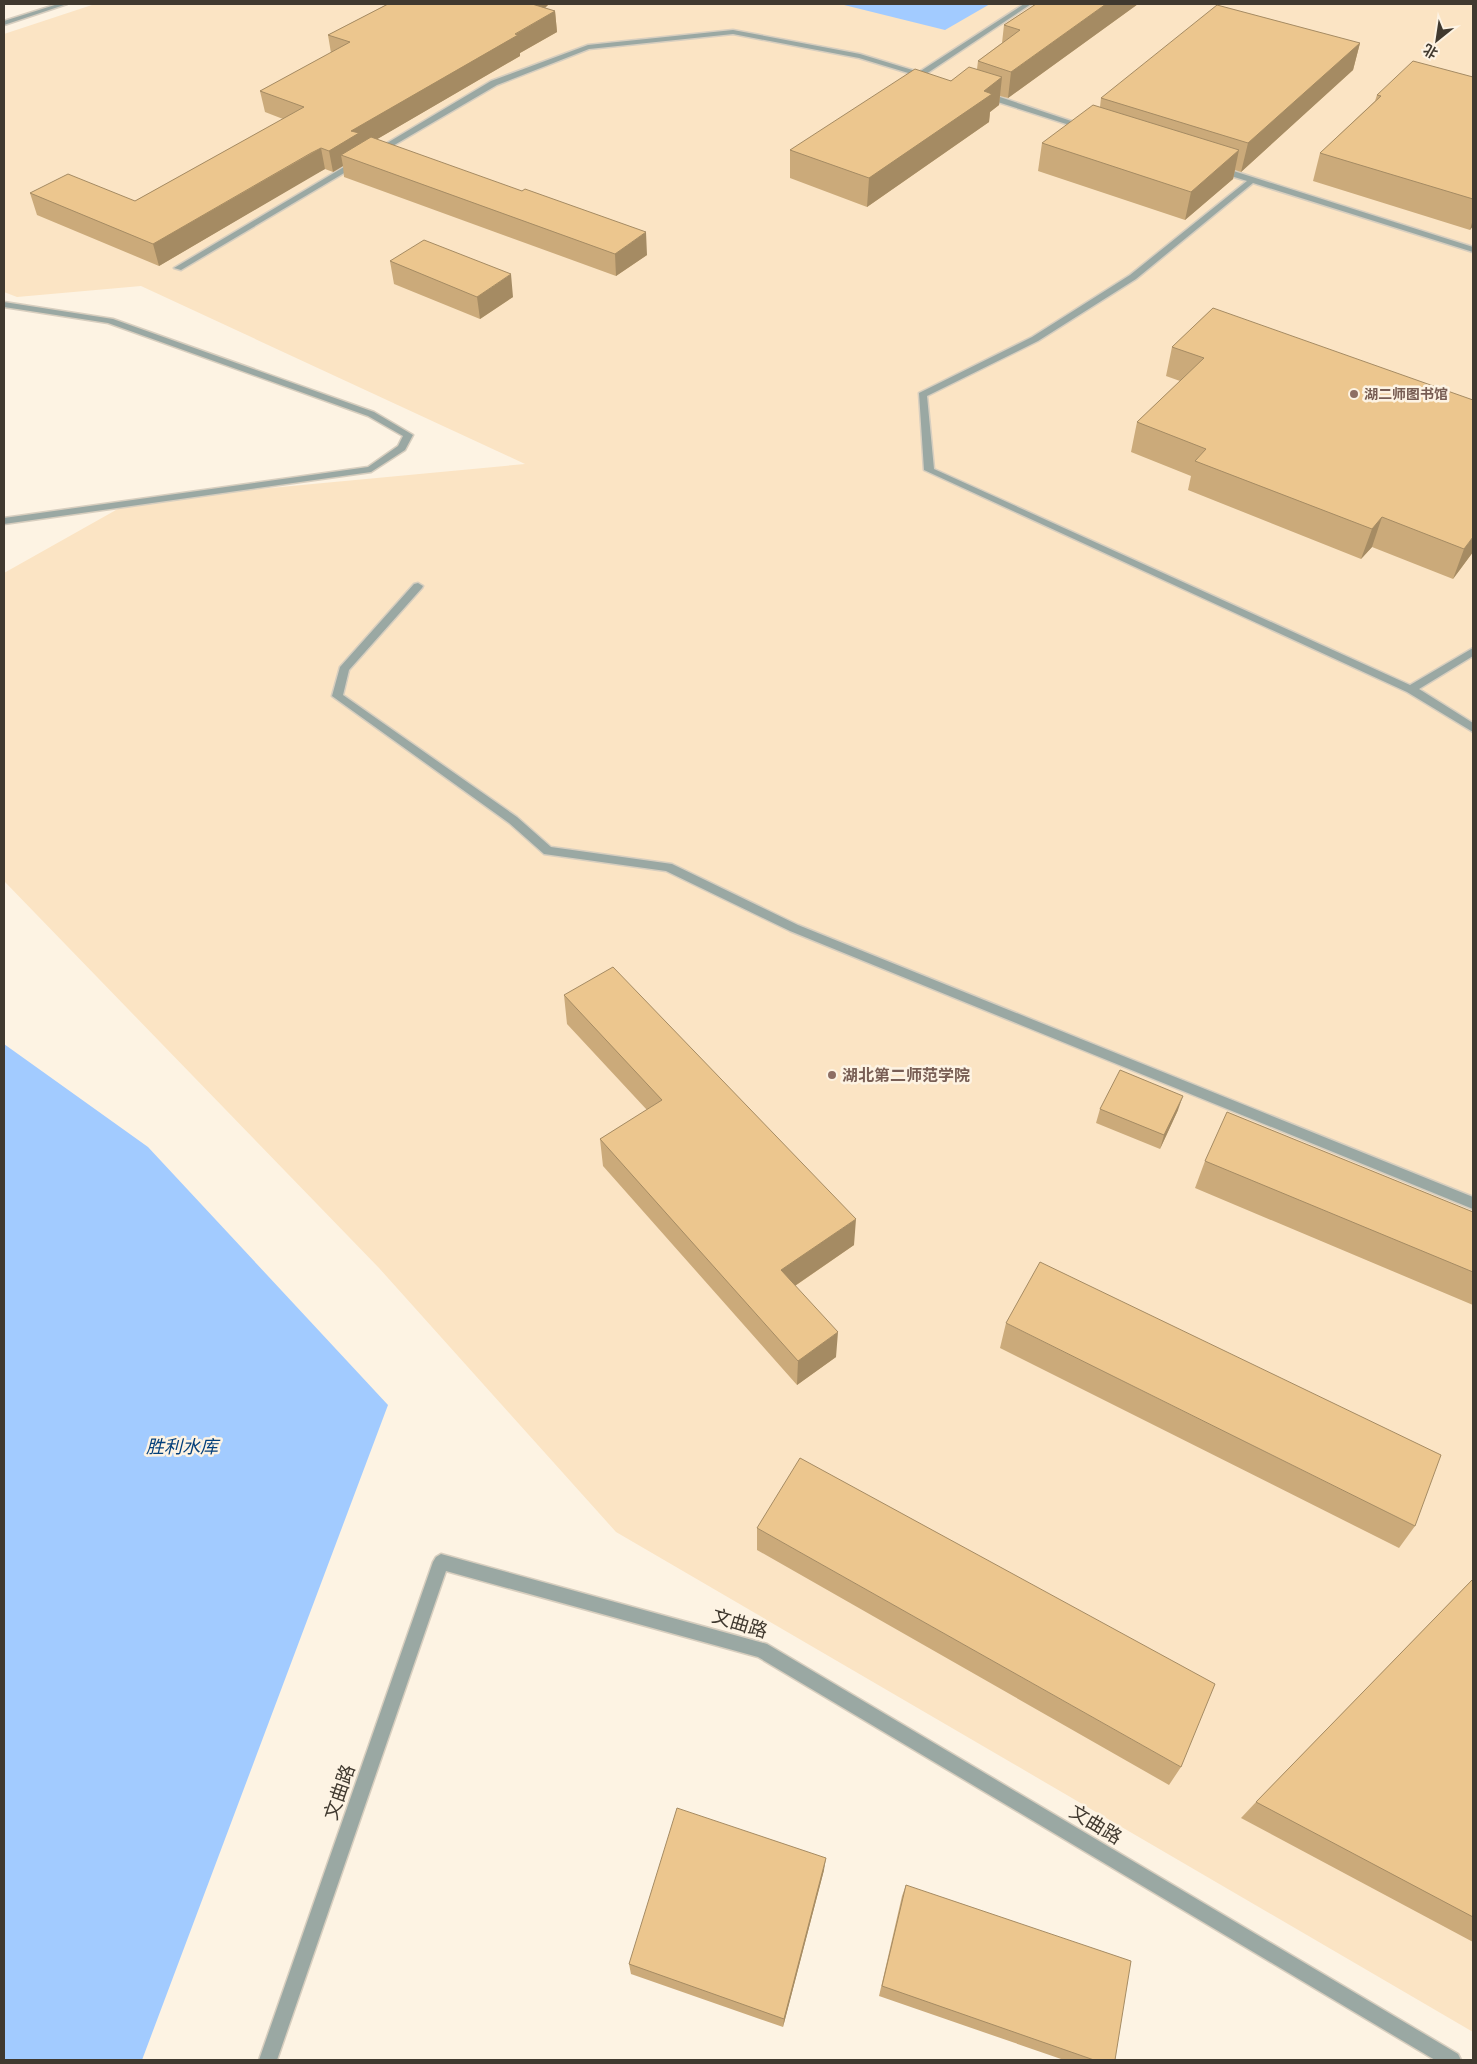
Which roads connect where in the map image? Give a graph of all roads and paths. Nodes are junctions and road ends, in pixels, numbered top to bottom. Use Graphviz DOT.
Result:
graph roads {
  1 [pos="64,4"];
  2 [pos="1028,4"];
  3 [pos="4,23"];
  4 [pos="920,75"];
  5 [pos="939,81"];
  6 [pos="977,93"];
  7 [pos="1091,129"];
  8 [pos="1214,168"];
  9 [pos="1252,180"];
  10 [pos="1473,250"];
  11 [pos="178,268"];
  12 [pos="4,304"];
  13 [pos="4,521"];
  14 [pos="418,586"];
  15 [pos="1473,652"];
  16 [pos="1411,688"];
  17 [pos="1473,728"];
  18 [pos="1473,1203"];
  19 [pos="268,2060"];
  20 [pos="1452,2060"];
  1 -- 3 [label="street"];
  2 -- 4 [label="street"];
  4 -- 5 [label="street"];
  4 -- 11 [label="street"];
  6 -- 7 [label="street"];
  8 -- 9 [label="street"];
  9 -- 10 [label="street"];
  9 -- 16 [label="street"];
  12 -- 13 [label="street"];
  14 -- 18 [label="street"];
  15 -- 16 [label="street"];
  16 -- 17 [label="street"];
  19 -- 20 [label="street, 文曲路"];
}
